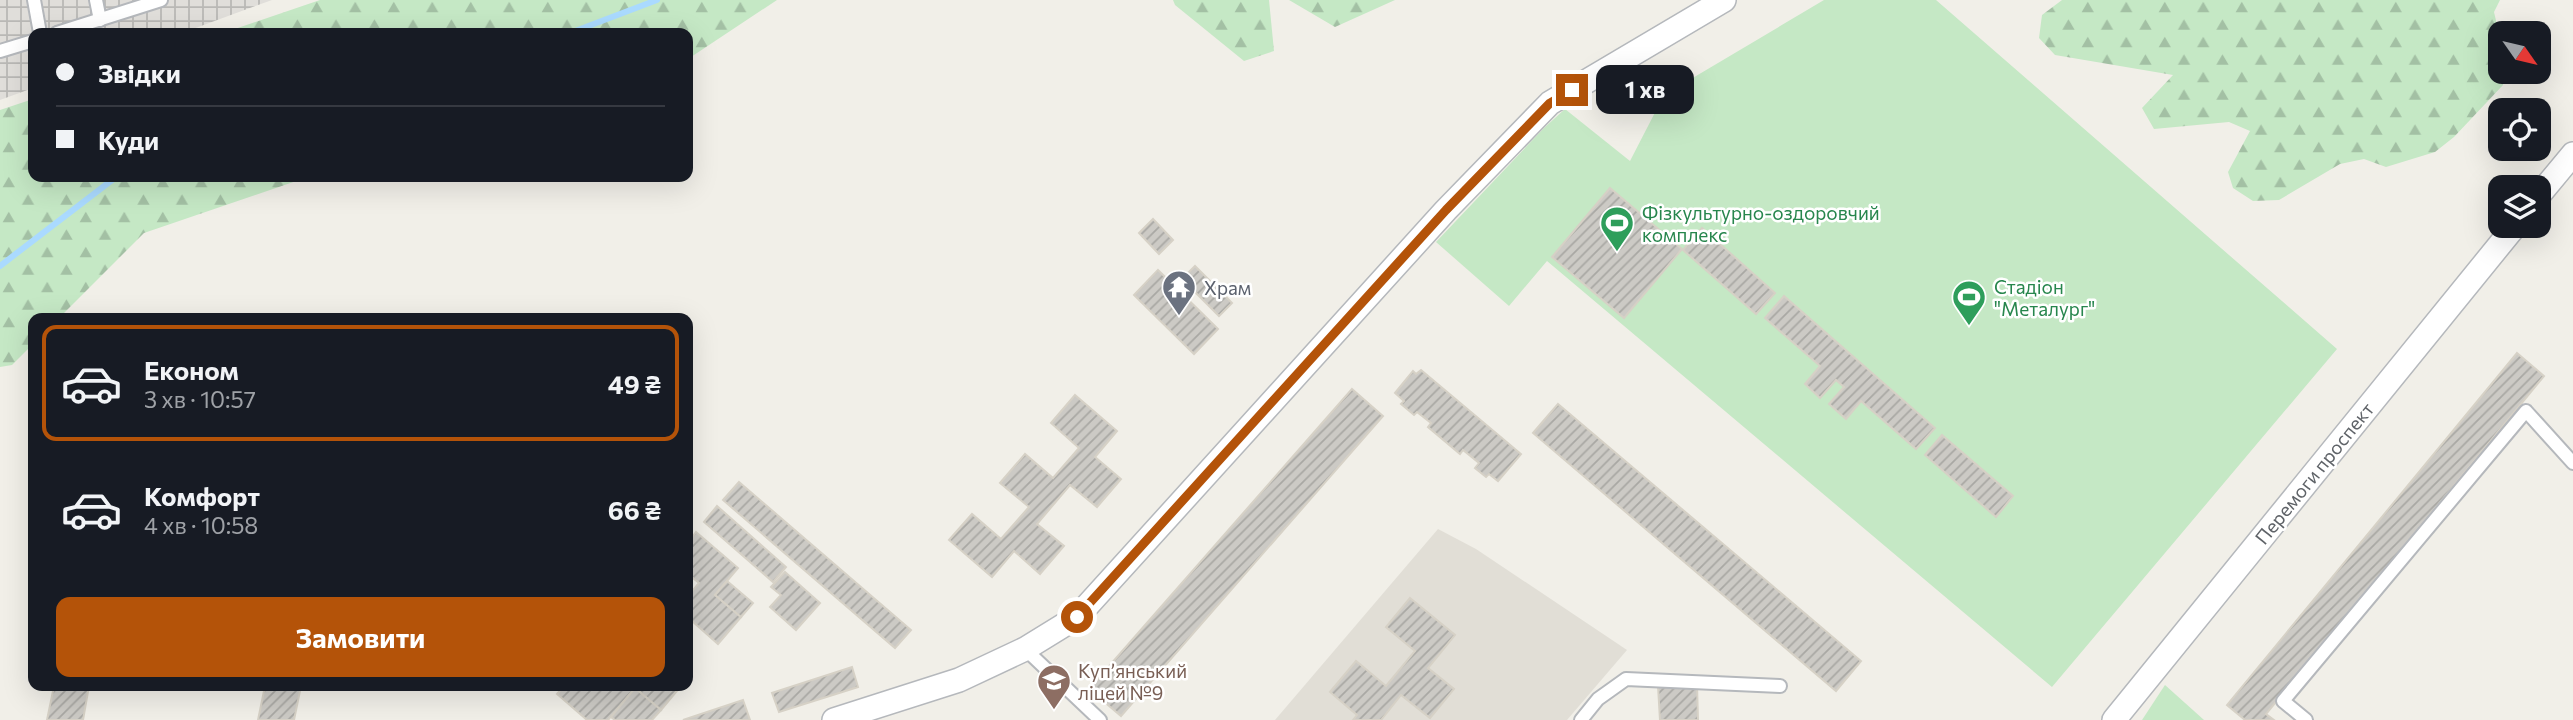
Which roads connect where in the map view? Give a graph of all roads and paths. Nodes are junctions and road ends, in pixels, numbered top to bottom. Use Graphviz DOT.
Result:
graph roads {
  1 [pos="34,0"];
  2 [pos="96,0"];
  3 [pos="158,0"];
  4 [pos="1724,0"];
  5 [pos="100,20"];
  6 [pos="39,28"];
  7 [pos="74,28"];
  8 [pos="28,43"];
  9 [pos="0,51"];
  10 [pos="2573,153"];
  11 [pos="2551,180"];
  12 [pos="2505,238"];
  13 [pos="2573,463"];
  14 [pos="1025,649"];
  15 [pos="1780,686"];
  16 [pos="834,720"];
  17 [pos="1100,720"];
  18 [pos="1581,720"];
  19 [pos="2114,720"];
  20 [pos="2306,720"];
  1 -- 6 [label="lane"];
  2 -- 5 [label="lane"];
  3 -- 5 [label="lane"];
  4 -- 14 [label="street"];
  5 -- 7 [label="lane"];
  8 -- 9 [label="lane"];
  10 -- 11 [label="street"];
  12 -- 19 [label="street, Перемоги проспект"];
  13 -- 20 [label="lane"];
  14 -- 16 [label="street"];
  14 -- 17 [label="lane"];
  15 -- 18 [label="lane"];
}
